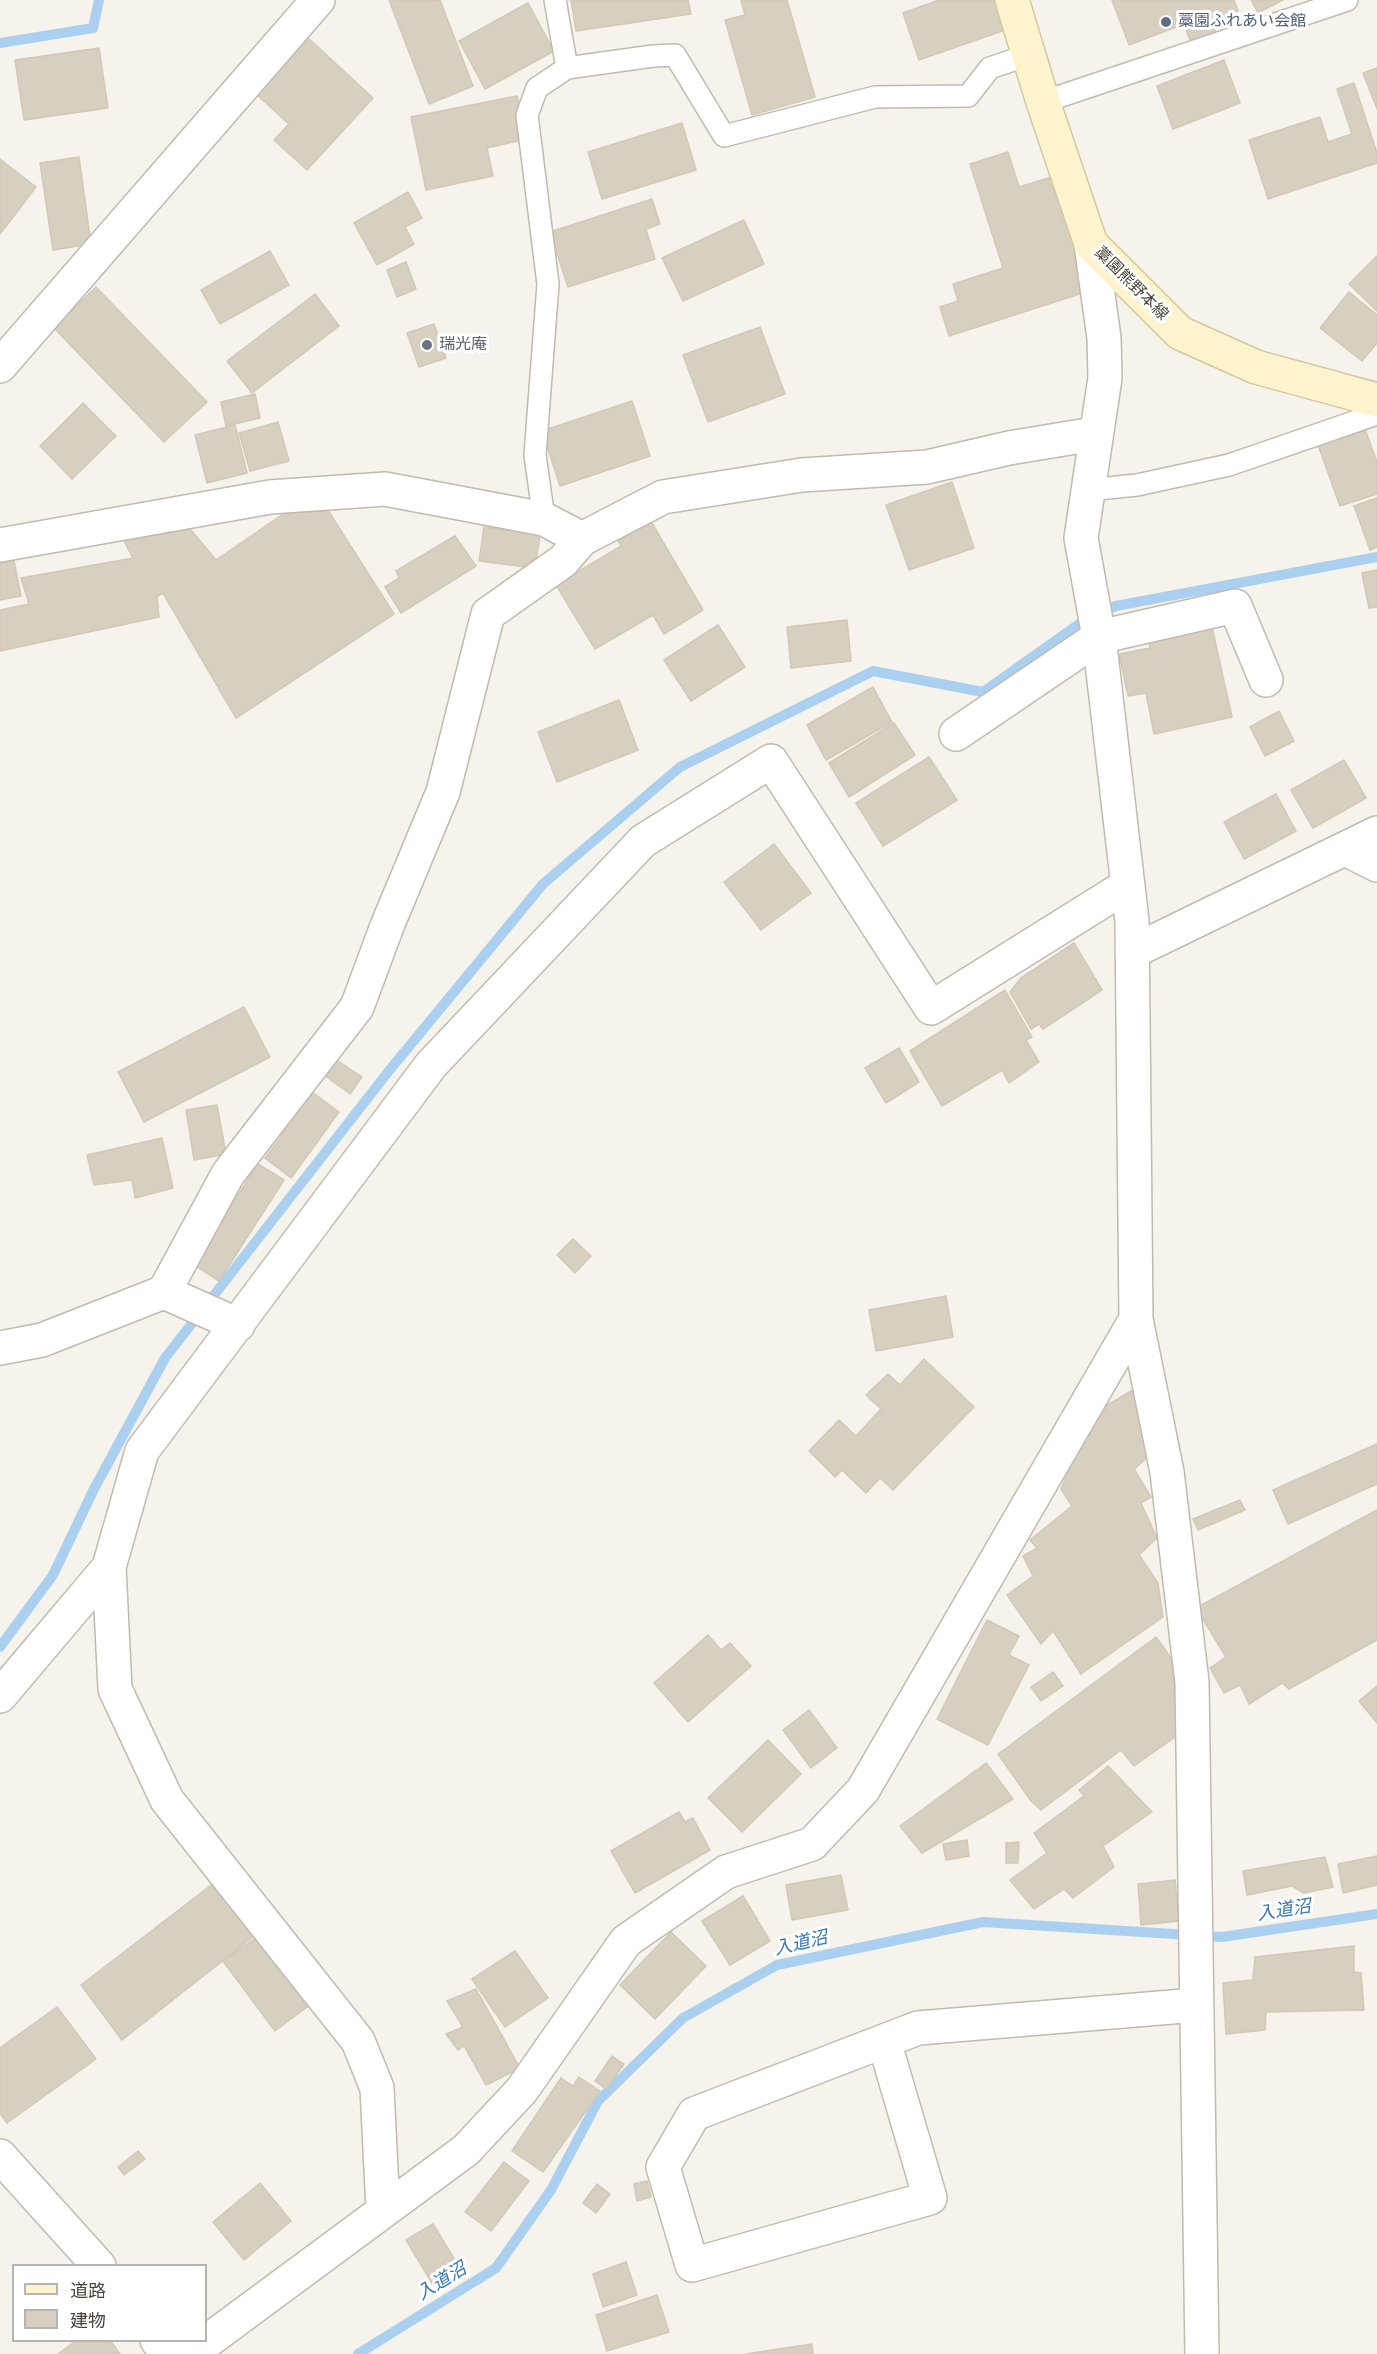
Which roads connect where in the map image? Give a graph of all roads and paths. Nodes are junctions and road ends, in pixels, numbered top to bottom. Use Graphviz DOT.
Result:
graph roads {
  1 [pos="318,0"];
  2 [pos="555,0"];
  3 [pos="1012,0"];
  4 [pos="1347,0"];
  5 [pos="1029,55"];
  6 [pos="567,68"];
  7 [pos="1043,102"];
  8 [pos="1091,244"];
  9 [pos="0,366"];
  10 [pos="1377,400"];
  11 [pos="1377,414"];
  12 [pos="1095,434"];
  13 [pos="1088,490"];
  14 [pos="544,519"];
  15 [pos="582,539"];
  16 [pos="0,545"];
  17 [pos="1099,637"];
  18 [pos="1266,680"];
  19 [pos="956,734"];
  20 [pos="1377,833"];
  21 [pos="1345,849"];
  22 [pos="1377,866"];
  23 [pos="1128,885"];
  24 [pos="1132,952"];
  25 [pos="172,1295"];
  26 [pos="1136,1319"];
  27 [pos="232,1322"];
  28 [pos="0,1348"];
  29 [pos="109,1567"];
  30 [pos="0,1696"];
  31 [pos="1196,2004"];
  32 [pos="884,2041"];
  33 [pos="0,2156"];
  34 [pos="383,2210"];
  35 [pos="98,2264"];
  36 [pos="207,2341"];
  37 [pos="206,2342"];
  38 [pos="190,2354"];
  39 [pos="1202,2354"];
  1 -- 9 [label="street"];
  2 -- 6 [label="lane"];
  3 -- 5 [label="main road, 藁園熊野本線"];
  4 -- 7 [label="lane"];
  5 -- 6 [label="lane"];
  5 -- 7 [label="main road, 藁園熊野本線"];
  6 -- 14 [label="lane"];
  7 -- 8 [label="main road, 藁園熊野本線"];
  8 -- 10 [label="main road, 藁園熊野本線"];
  8 -- 12 [label="street"];
  11 -- 13 [label="lane"];
  12 -- 13 [label="street"];
  12 -- 15 [label="street"];
  13 -- 17 [label="street"];
  14 -- 15 [label="street"];
  14 -- 16 [label="street"];
  15 -- 25 [label="street"];
  17 -- 18 [label="street"];
  17 -- 19 [label="street"];
  17 -- 23 [label="street"];
  20 -- 21 [label="street"];
  21 -- 22 [label="street"];
  21 -- 24 [label="street"];
  23 -- 24 [label="street"];
  23 -- 27 [label="street"];
  24 -- 26 [label="street"];
  25 -- 27 [label="street"];
  25 -- 28 [label="street"];
  26 -- 31 [label="street"];
  26 -- 34 [label="street"];
  27 -- 29 [label="street"];
  29 -- 30 [label="street"];
  29 -- 34 [label="street"];
  31 -- 32 [label="street"];
  31 -- 39 [label="street"];
  32 -- 32 [label="street"];
  33 -- 35 [label="street"];
  34 -- 36 [label="street"];
  37 -- 38 [label="street"];
}
